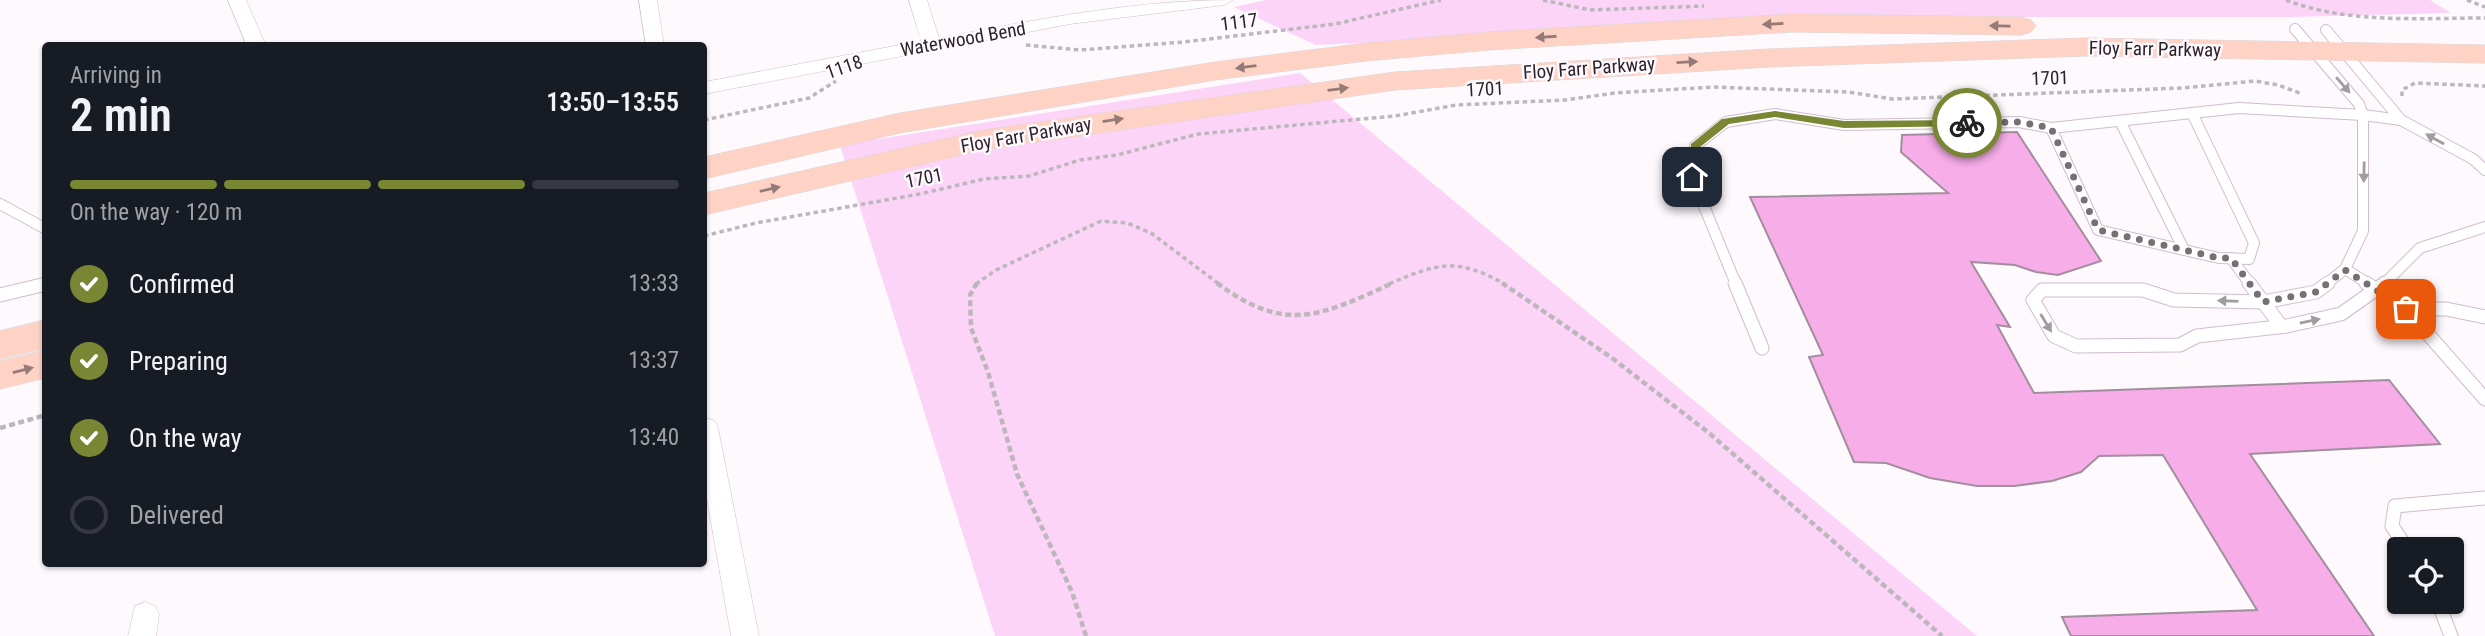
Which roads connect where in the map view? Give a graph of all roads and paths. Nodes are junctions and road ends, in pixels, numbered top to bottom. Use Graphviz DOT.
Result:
graph roads {
  1 [pos="237,0"];
  2 [pos="648,0"];
  3 [pos="918,0"];
  4 [pos="1224,0"];
  5 [pos="1441,0"];
  6 [pos="1543,0"];
  7 [pos="1646,0"];
  8 [pos="2286,0"];
  9 [pos="2468,0"];
  10 [pos="1712,5"];
  11 [pos="1643,7"];
  12 [pos="2485,7"];
  13 [pos="2474,34"];
  14 [pos="2312,37"];
  15 [pos="255,42"];
  16 [pos="654,42"];
  17 [pos="931,44"];
  18 [pos="1016,44"];
  19 [pos="2346,52"];
  20 [pos="847,78"];
  21 [pos="2485,86"];
  22 [pos="707,87"];
  23 [pos="2314,99"];
  24 [pos="2388,105"];
  25 [pos="2192,113"];
  26 [pos="2364,115"];
  27 [pos="707,119"];
  28 [pos="2401,120"];
  29 [pos="2120,121"];
  30 [pos="2051,128"];
  31 [pos="707,167"];
  32 [pos="2485,170"];
  33 [pos="707,203"];
  34 [pos="0,204"];
  35 [pos="42,227"];
  36 [pos="2485,227"];
  37 [pos="707,235"];
  38 [pos="2184,250"];
  39 [pos="2231,258"];
  40 [pos="2345,270"];
  41 [pos="42,285"];
  42 [pos="2378,290"];
  43 [pos="0,295"];
  44 [pos="2263,302"];
  45 [pos="2406,309"];
  46 [pos="2485,317"];
  47 [pos="2281,326"];
  48 [pos="0,343"];
  49 [pos="42,344"];
  50 [pos="42,345"];
  51 [pos="1762,348"];
  52 [pos="0,375"];
  53 [pos="2485,398"];
  54 [pos="42,416"];
  55 [pos="0,428"];
  56 [pos="707,433"];
  57 [pos="2485,498"];
  58 [pos="2399,537"];
  59 [pos="2443,614"];
  60 [pos="746,636"];
  61 [pos="1086,636"];
  62 [pos="1942,636"];
  63 [pos="2451,636"];
  1 -- 15 [label="street"];
  2 -- 16 [label="street"];
  3 -- 17 [label="street"];
  4 -- 17 [label="street, Waterwood Bend"];
  5 -- 18 [label="path, 1117"];
  6 -- 11 [label="path"];
  7 -- 11 [label="path"];
  8 -- 13 [label="path"];
  9 -- 12 [label="path"];
  10 -- 11 [label="path"];
  13 -- 14 [label="main road, Floy Farr Parkway"];
  13 -- 19 [label="main road, Floy Farr Parkway"];
  14 -- 19 [label="main road, Floy Farr Parkway"];
  14 -- 26 [label="lane, one-way"];
  14 -- 31 [label="main road, Floy Farr Parkway, one-way"];
  33 -- 14 [label="main road, Floy Farr Parkway, one-way"];
  17 -- 22 [label="street, Waterwood Bend"];
  19 -- 24 [label="lane"];
  20 -- 27 [label="path, 1118"];
  21 -- 24 [label="path"];
  23 -- 37 [label="path, 1701"];
  24 -- 28 [label="lane"];
  25 -- 26 [label="lane"];
  25 -- 29 [label="lane"];
  25 -- 39 [label="lane"];
  26 -- 28 [label="lane"];
  26 -- 40 [label="lane, one-way"];
  32 -- 28 [label="lane, one-way"];
  29 -- 30 [label="lane"];
  29 -- 38 [label="lane"];
  30 -- 38 [label="lane"];
  30 -- 51 [label="lane"];
  34 -- 35 [label="lane"];
  36 -- 42 [label="lane"];
  38 -- 39 [label="lane"];
  39 -- 44 [label="lane"];
  40 -- 42 [label="lane"];
  40 -- 44 [label="lane"];
  41 -- 43 [label="lane"];
  42 -- 45 [label="lane"];
  47 -- 42 [label="lane, one-way"];
  44 -- 47 [label="lane"];
  44 -- 47 [label="lane, one-way"];
  45 -- 46 [label="lane"];
  45 -- 53 [label="lane"];
  48 -- 49 [label="main road"];
  52 -- 50 [label="main road, one-way"];
  54 -- 55 [label="path"];
  56 -- 60 [label="street"];
  57 -- 58 [label="lane"];
  59 -- 63 [label="lane"];
  61 -- 62 [label="path"];
}
